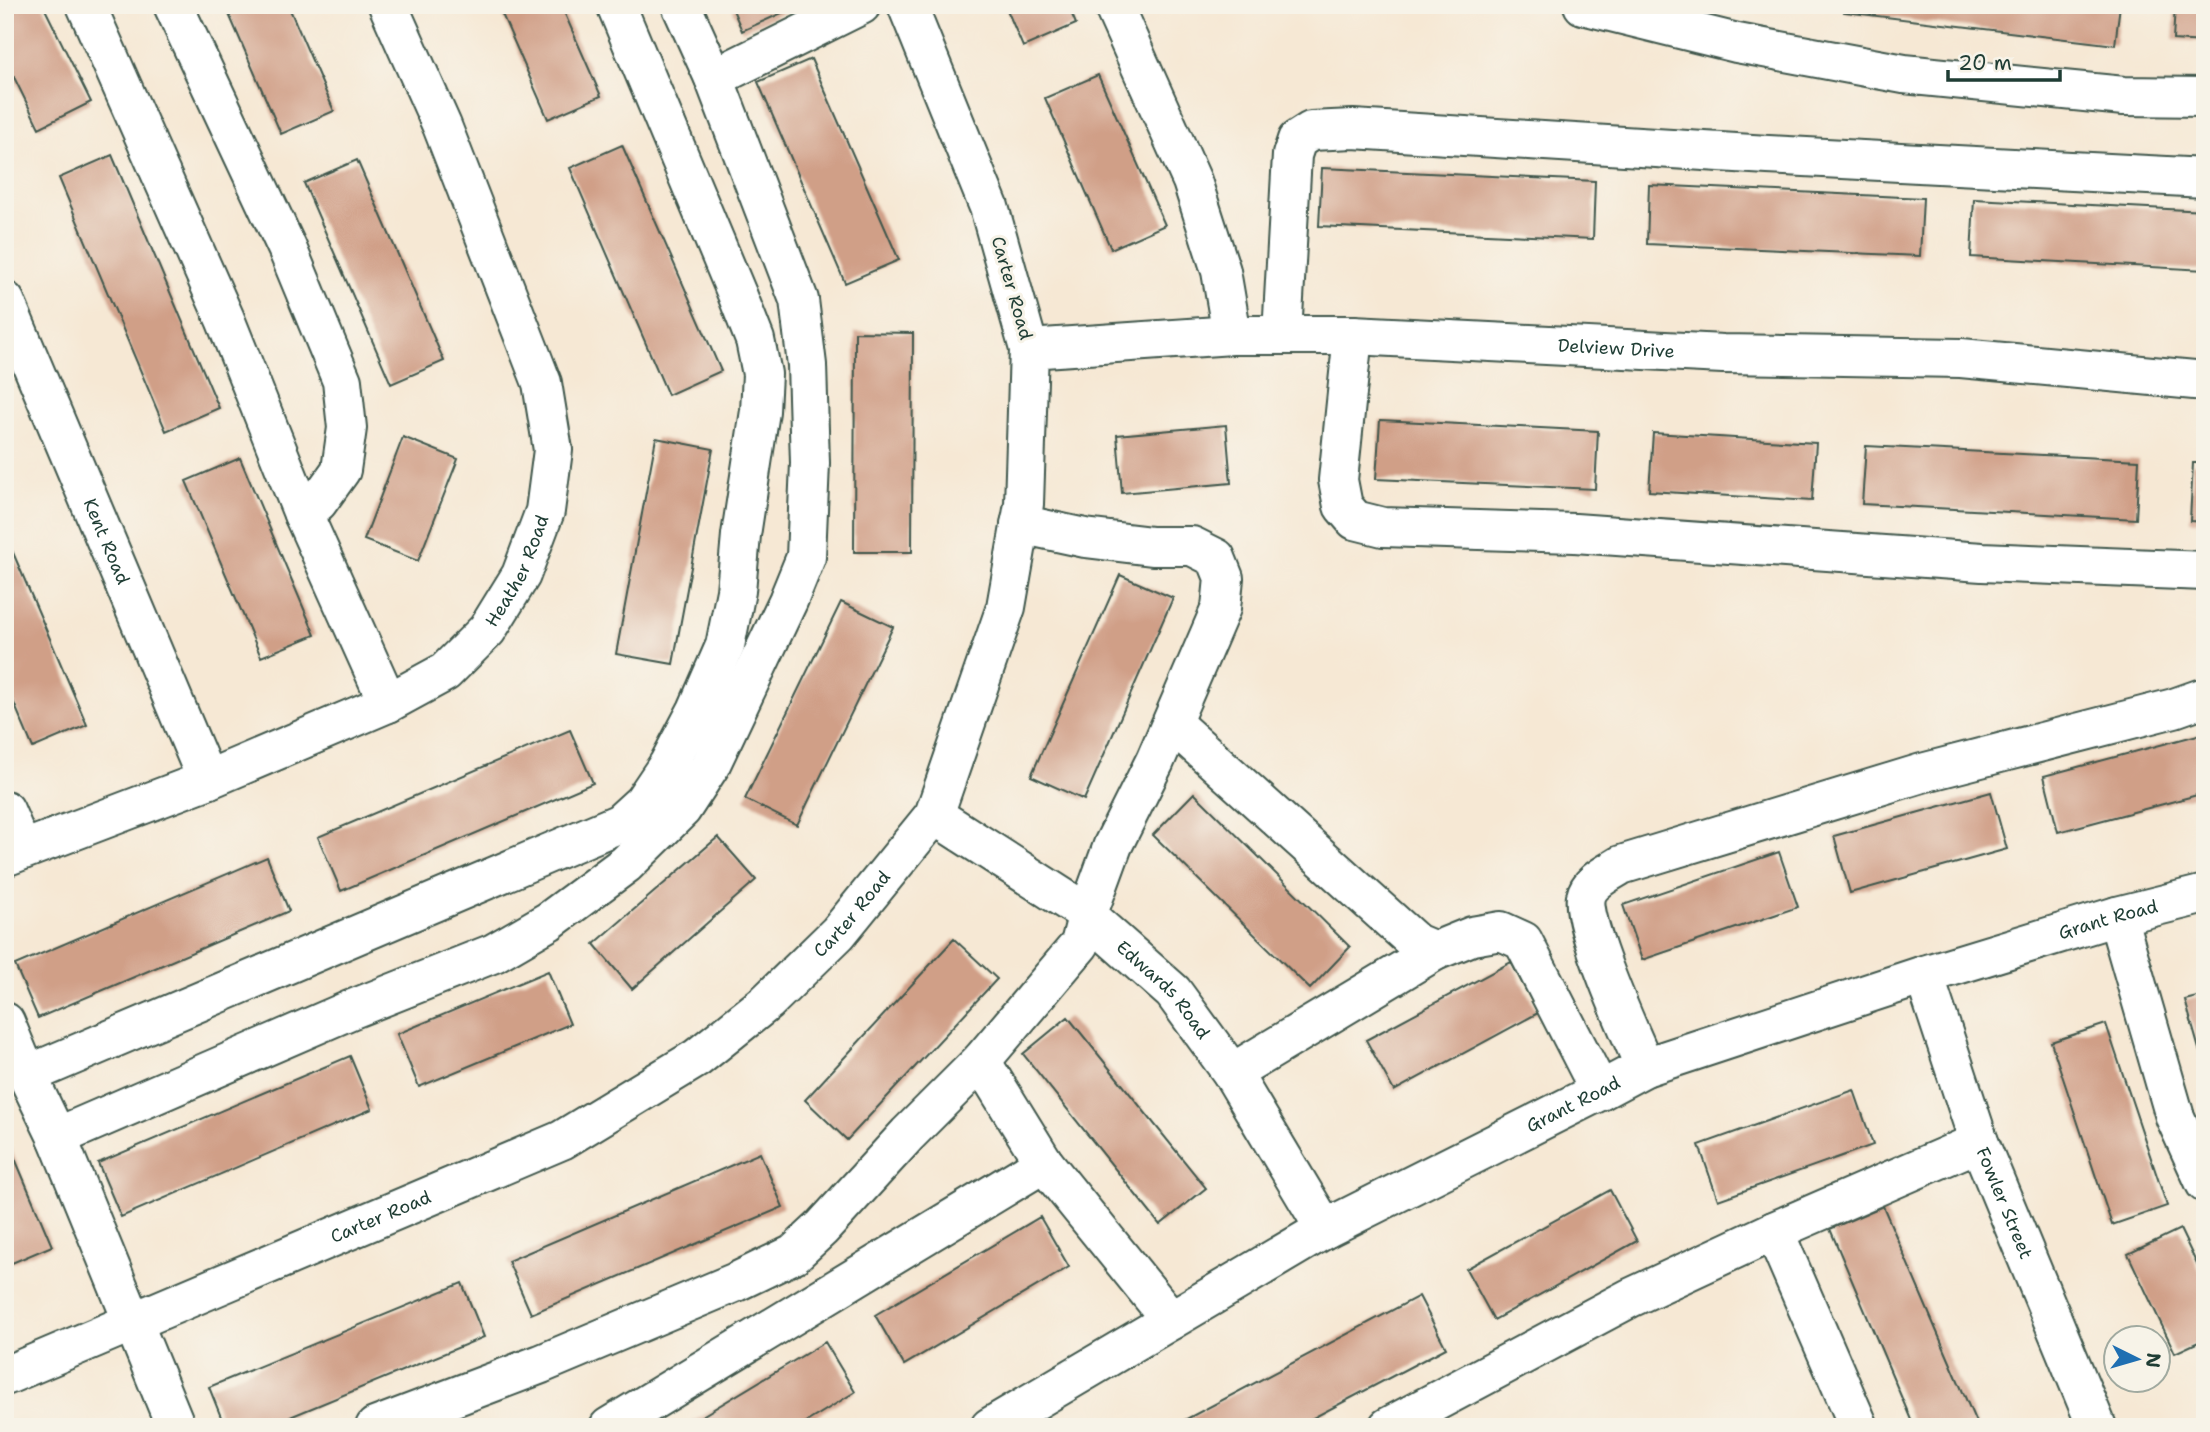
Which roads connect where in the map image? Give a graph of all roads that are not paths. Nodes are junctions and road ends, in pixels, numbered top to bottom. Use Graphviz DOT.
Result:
graph roads {
  1 [pos="86,5"];
  2 [pos="173,5"];
  3 [pos="388,5"];
  4 [pos="616,5"];
  5 [pos="681,5"];
  6 [pos="861,5"];
  7 [pos="907,5"];
  8 [pos="1113,5"];
  9 [pos="1583,5"];
  10 [pos="715,78"];
  11 [pos="2205,97"];
  12 [pos="2205,178"];
  13 [pos="5,301"];
  14 [pos="1232,335"];
  15 [pos="1282,335"];
  16 [pos="1353,335"];
  17 [pos="1029,349"];
  18 [pos="2205,381"];
  19 [pos="303,514"];
  20 [pos="1020,524"];
  21 [pos="2205,571"];
  22 [pos="2205,697"];
  23 [pos="388,703"];
  24 [pos="1172,723"];
  25 [pos="208,780"];
  26 [pos="5,810"];
  27 [pos="934,816"];
  28 [pos="13,853"];
  29 [pos="2205,894"];
  30 [pos="1087,916"];
  31 [pos="2117,916"];
  32 [pos="1435,951"];
  33 [pos="1924,975"];
  34 [pos="5,1022"];
  35 [pos="981,1061"];
  36 [pos="1645,1067"];
  37 [pos="1233,1073"];
  38 [pos="27,1075"];
  39 [pos="1600,1091"];
  40 [pos="2190,1113"];
  41 [pos="57,1137"];
  42 [pos="1979,1142"];
  43 [pos="1044,1163"];
  44 [pos="2205,1183"];
  45 [pos="1325,1229"];
  46 [pos="1774,1231"];
  47 [pos="1171,1320"];
  48 [pos="132,1322"];
  49 [pos="5,1376"];
  50 [pos="176,1427"];
  51 [pos="375,1427"];
  52 [pos="609,1427"];
  53 [pos="990,1427"];
  54 [pos="1388,1427"];
  55 [pos="1859,1427"];
  56 [pos="2097,1427"];
  1 -- 19 [label="street"];
  2 -- 19 [label="street"];
  3 -- 23 [label="street, Heather Road"];
  4 -- 38 [label="street"];
  5 -- 10 [label="street"];
  6 -- 10 [label="street"];
  7 -- 17 [label="street, Carter Road"];
  8 -- 14 [label="street"];
  9 -- 11 [label="street"];
  10 -- 41 [label="street"];
  12 -- 15 [label="street"];
  13 -- 25 [label="street, Kent Road"];
  14 -- 15 [label="street, Delview Drive"];
  14 -- 17 [label="street, Delview Drive"];
  15 -- 16 [label="street, Delview Drive"];
  16 -- 18 [label="street, Delview Drive"];
  16 -- 21 [label="street"];
  17 -- 20 [label="street, Carter Road"];
  19 -- 23 [label="street"];
  20 -- 24 [label="street"];
  20 -- 27 [label="street, Carter Road"];
  22 -- 36 [label="street"];
  23 -- 25 [label="street, Heather Road"];
  24 -- 30 [label="street"];
  24 -- 32 [label="street"];
  25 -- 28 [label="street, Heather Road"];
  26 -- 28 [label="street"];
  27 -- 30 [label="street, Edwards Road"];
  27 -- 48 [label="street, Carter Road"];
  29 -- 31 [label="street, Grant Road"];
  30 -- 35 [label="street"];
  30 -- 37 [label="street, Edwards Road"];
  31 -- 33 [label="street, Grant Road"];
  31 -- 40 [label="street"];
  32 -- 37 [label="street"];
  32 -- 39 [label="street"];
  33 -- 36 [label="street, Grant Road"];
  33 -- 42 [label="street, Fowler Street"];
  34 -- 38 [label="street"];
  35 -- 43 [label="street"];
  35 -- 51 [label="street"];
  36 -- 39 [label="street, Grant Road"];
  37 -- 45 [label="street, Edwards Road"];
  38 -- 41 [label="street"];
  39 -- 45 [label="street, Grant Road"];
  40 -- 44 [label="street"];
  41 -- 48 [label="street"];
  42 -- 46 [label="street"];
  42 -- 56 [label="street, Fowler Street"];
  43 -- 47 [label="street"];
  43 -- 52 [label="street"];
  45 -- 47 [label="street, Grant Road"];
  46 -- 54 [label="street"];
  46 -- 55 [label="street"];
  47 -- 53 [label="street, Grant Road"];
  48 -- 49 [label="street, Carter Road"];
  48 -- 50 [label="street"];
}
